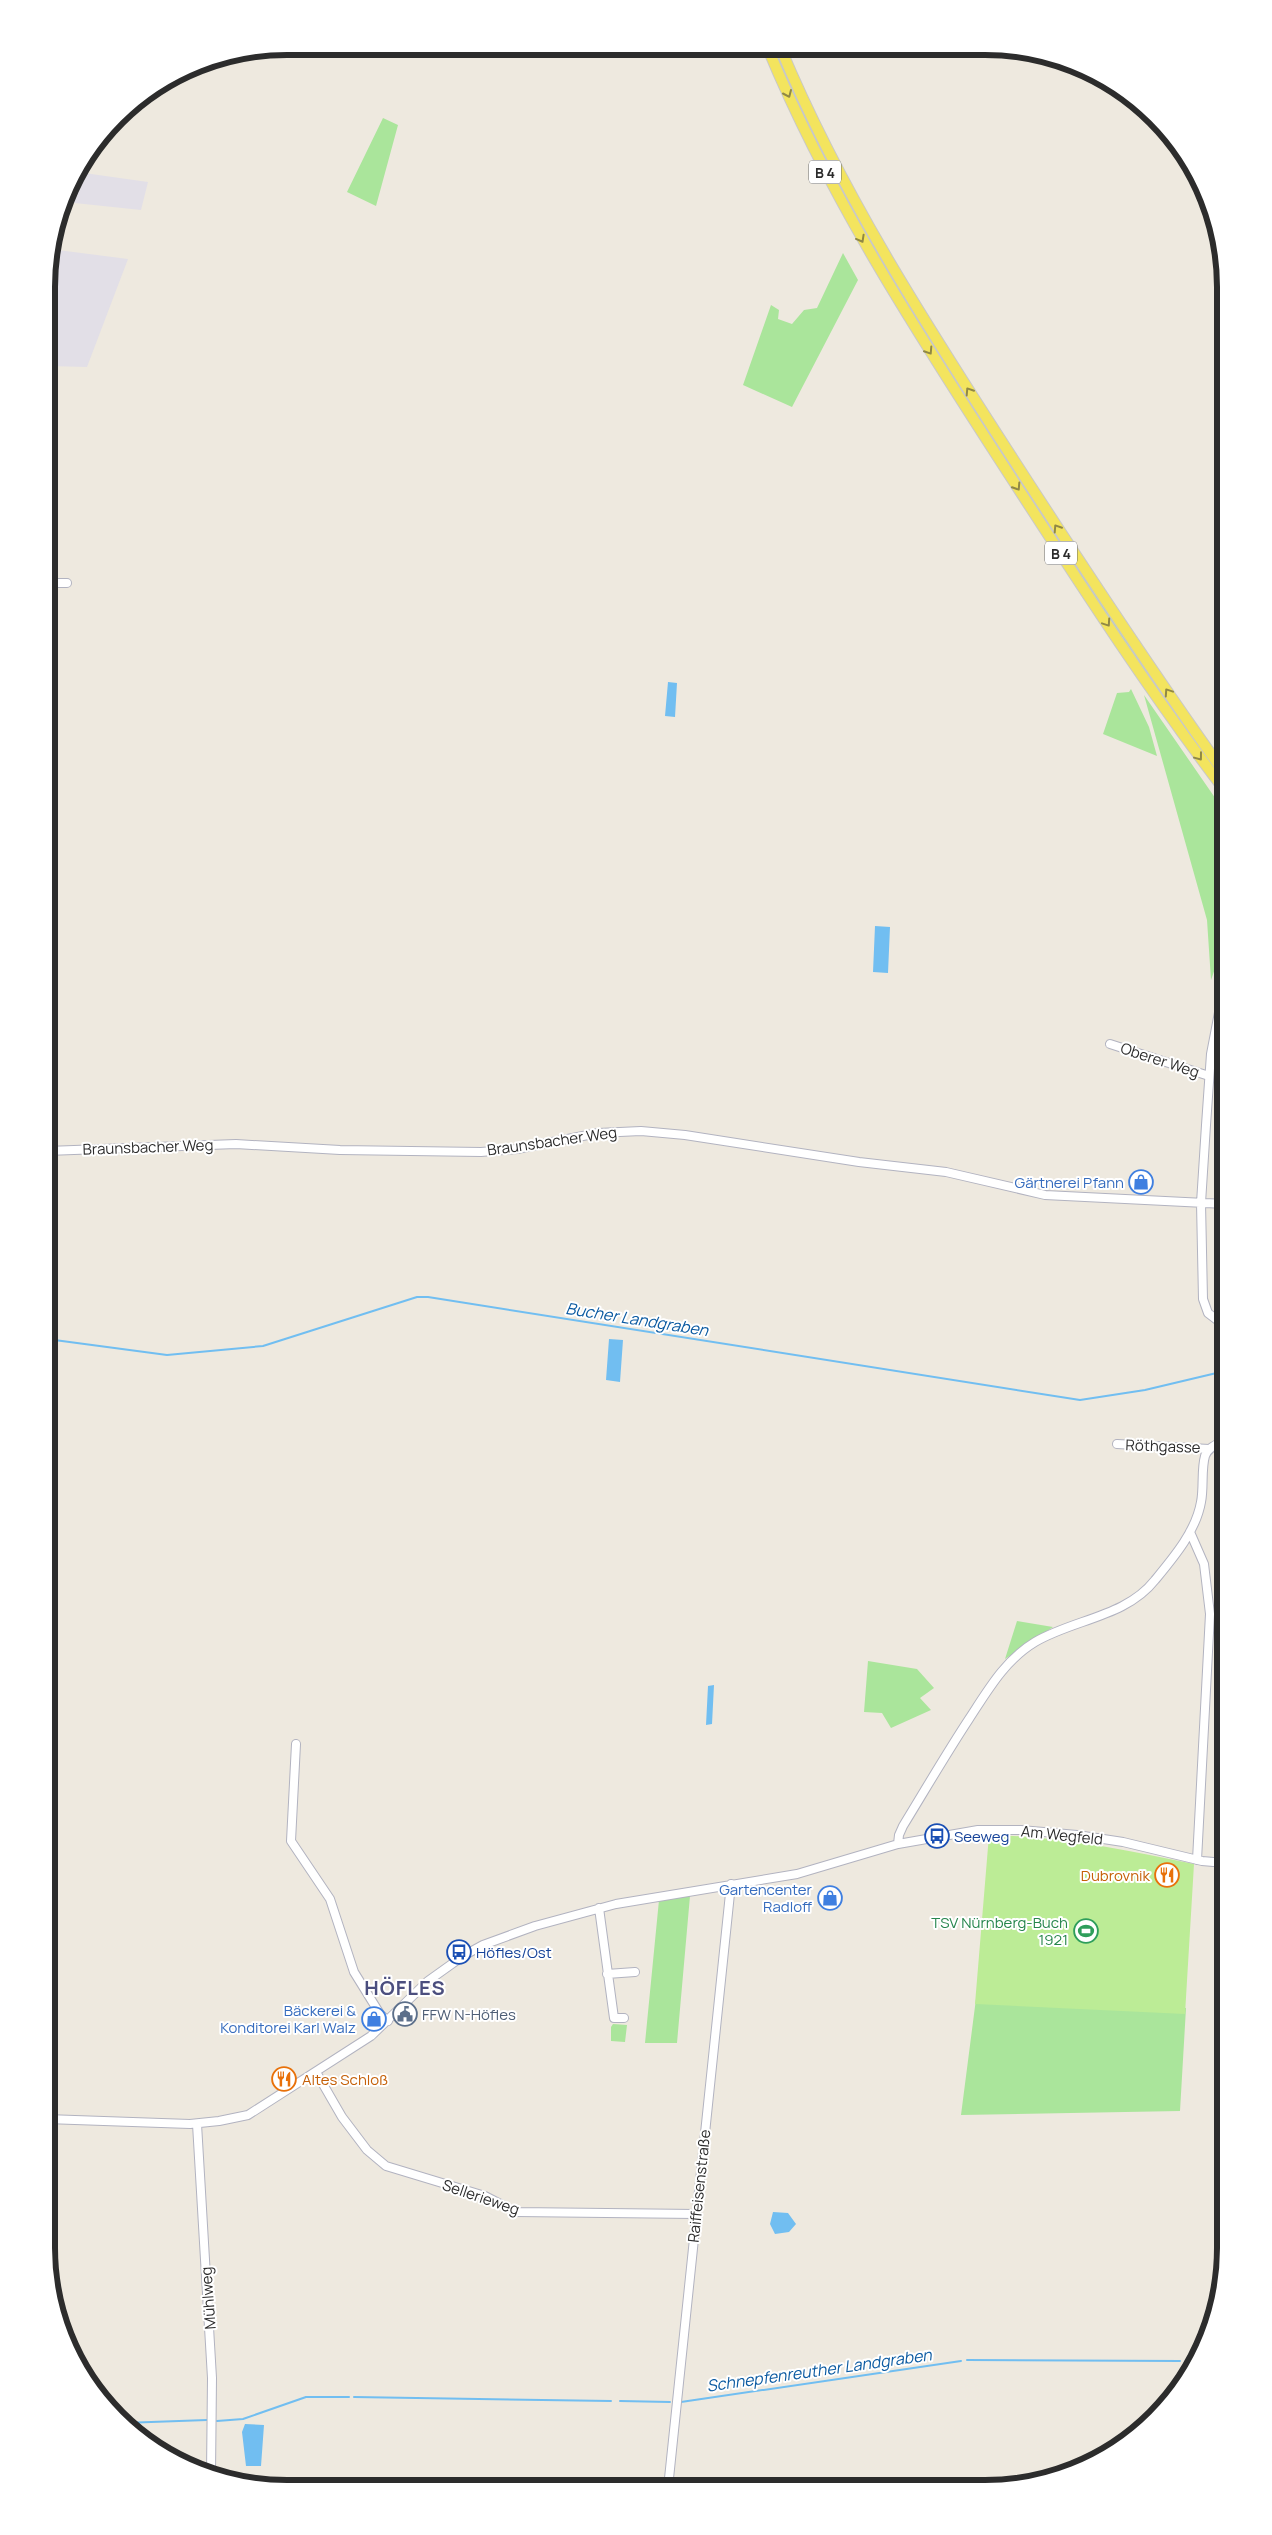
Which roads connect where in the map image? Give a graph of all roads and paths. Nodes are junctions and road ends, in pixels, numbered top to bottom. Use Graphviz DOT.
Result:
graph roads {
  1 [pos="771,55"];
  2 [pos="784,55"];
  3 [pos="55,583"];
  4 [pos="67,583"];
  5 [pos="1217,762"];
  6 [pos="1217,780"];
  7 [pos="1217,1041"];
  8 [pos="1110,1044"];
  9 [pos="1209,1076"];
  10 [pos="55,1151"];
  11 [pos="1201,1203"];
  12 [pos="1217,1204"];
  13 [pos="1217,1320"];
  14 [pos="1117,1444"];
  15 [pos="1217,1444"];
  16 [pos="1209,1449"];
  17 [pos="1190,1532"];
  18 [pos="296,1744"];
  19 [pos="898,1844"];
  20 [pos="1197,1860"];
  21 [pos="1217,1861"];
  22 [pos="731,1884"];
  23 [pos="599,1908"];
  24 [pos="635,1972"];
  25 [pos="607,1974"];
  26 [pos="624,2018"];
  27 [pos="388,2021"];
  28 [pos="316,2072"];
  29 [pos="55,2120"];
  30 [pos="197,2124"];
  31 [pos="696,2214"];
  32 [pos="211,2467"];
  33 [pos="669,2480"];
  1 -- 6 [label="main road, B 4, one-way"];
  5 -- 2 [label="main road, B 4, one-way"];
  3 -- 4 [label="street"];
  7 -- 9 [label="street"];
  8 -- 9 [label="street, Oberer Weg"];
  9 -- 11 [label="street"];
  10 -- 11 [label="street, Braunsbacher Weg"];
  11 -- 12 [label="street, Braunsbacher Weg"];
  11 -- 13 [label="street"];
  14 -- 16 [label="street, Röthgasse"];
  15 -- 16 [label="street"];
  16 -- 17 [label="street"];
  17 -- 19 [label="street"];
  17 -- 20 [label="street"];
  18 -- 27 [label="street"];
  19 -- 20 [label="street, Am Wegfeld"];
  19 -- 22 [label="street, Am Wegfeld"];
  20 -- 21 [label="street, Am Wegfeld"];
  22 -- 23 [label="street, Am Wegfeld"];
  22 -- 31 [label="street, Raiffeisenstraße"];
  23 -- 25 [label="street"];
  23 -- 27 [label="street, Am Wegfeld"];
  24 -- 25 [label="street"];
  25 -- 26 [label="street"];
  27 -- 28 [label="street, Am Wegfeld"];
  28 -- 30 [label="street, Am Wegfeld"];
  28 -- 31 [label="street, Sellerieweg"];
  29 -- 30 [label="street, Am Wegfeld"];
  30 -- 32 [label="street, Mühlweg"];
  31 -- 33 [label="street, Raiffeisenstraße"];
}
